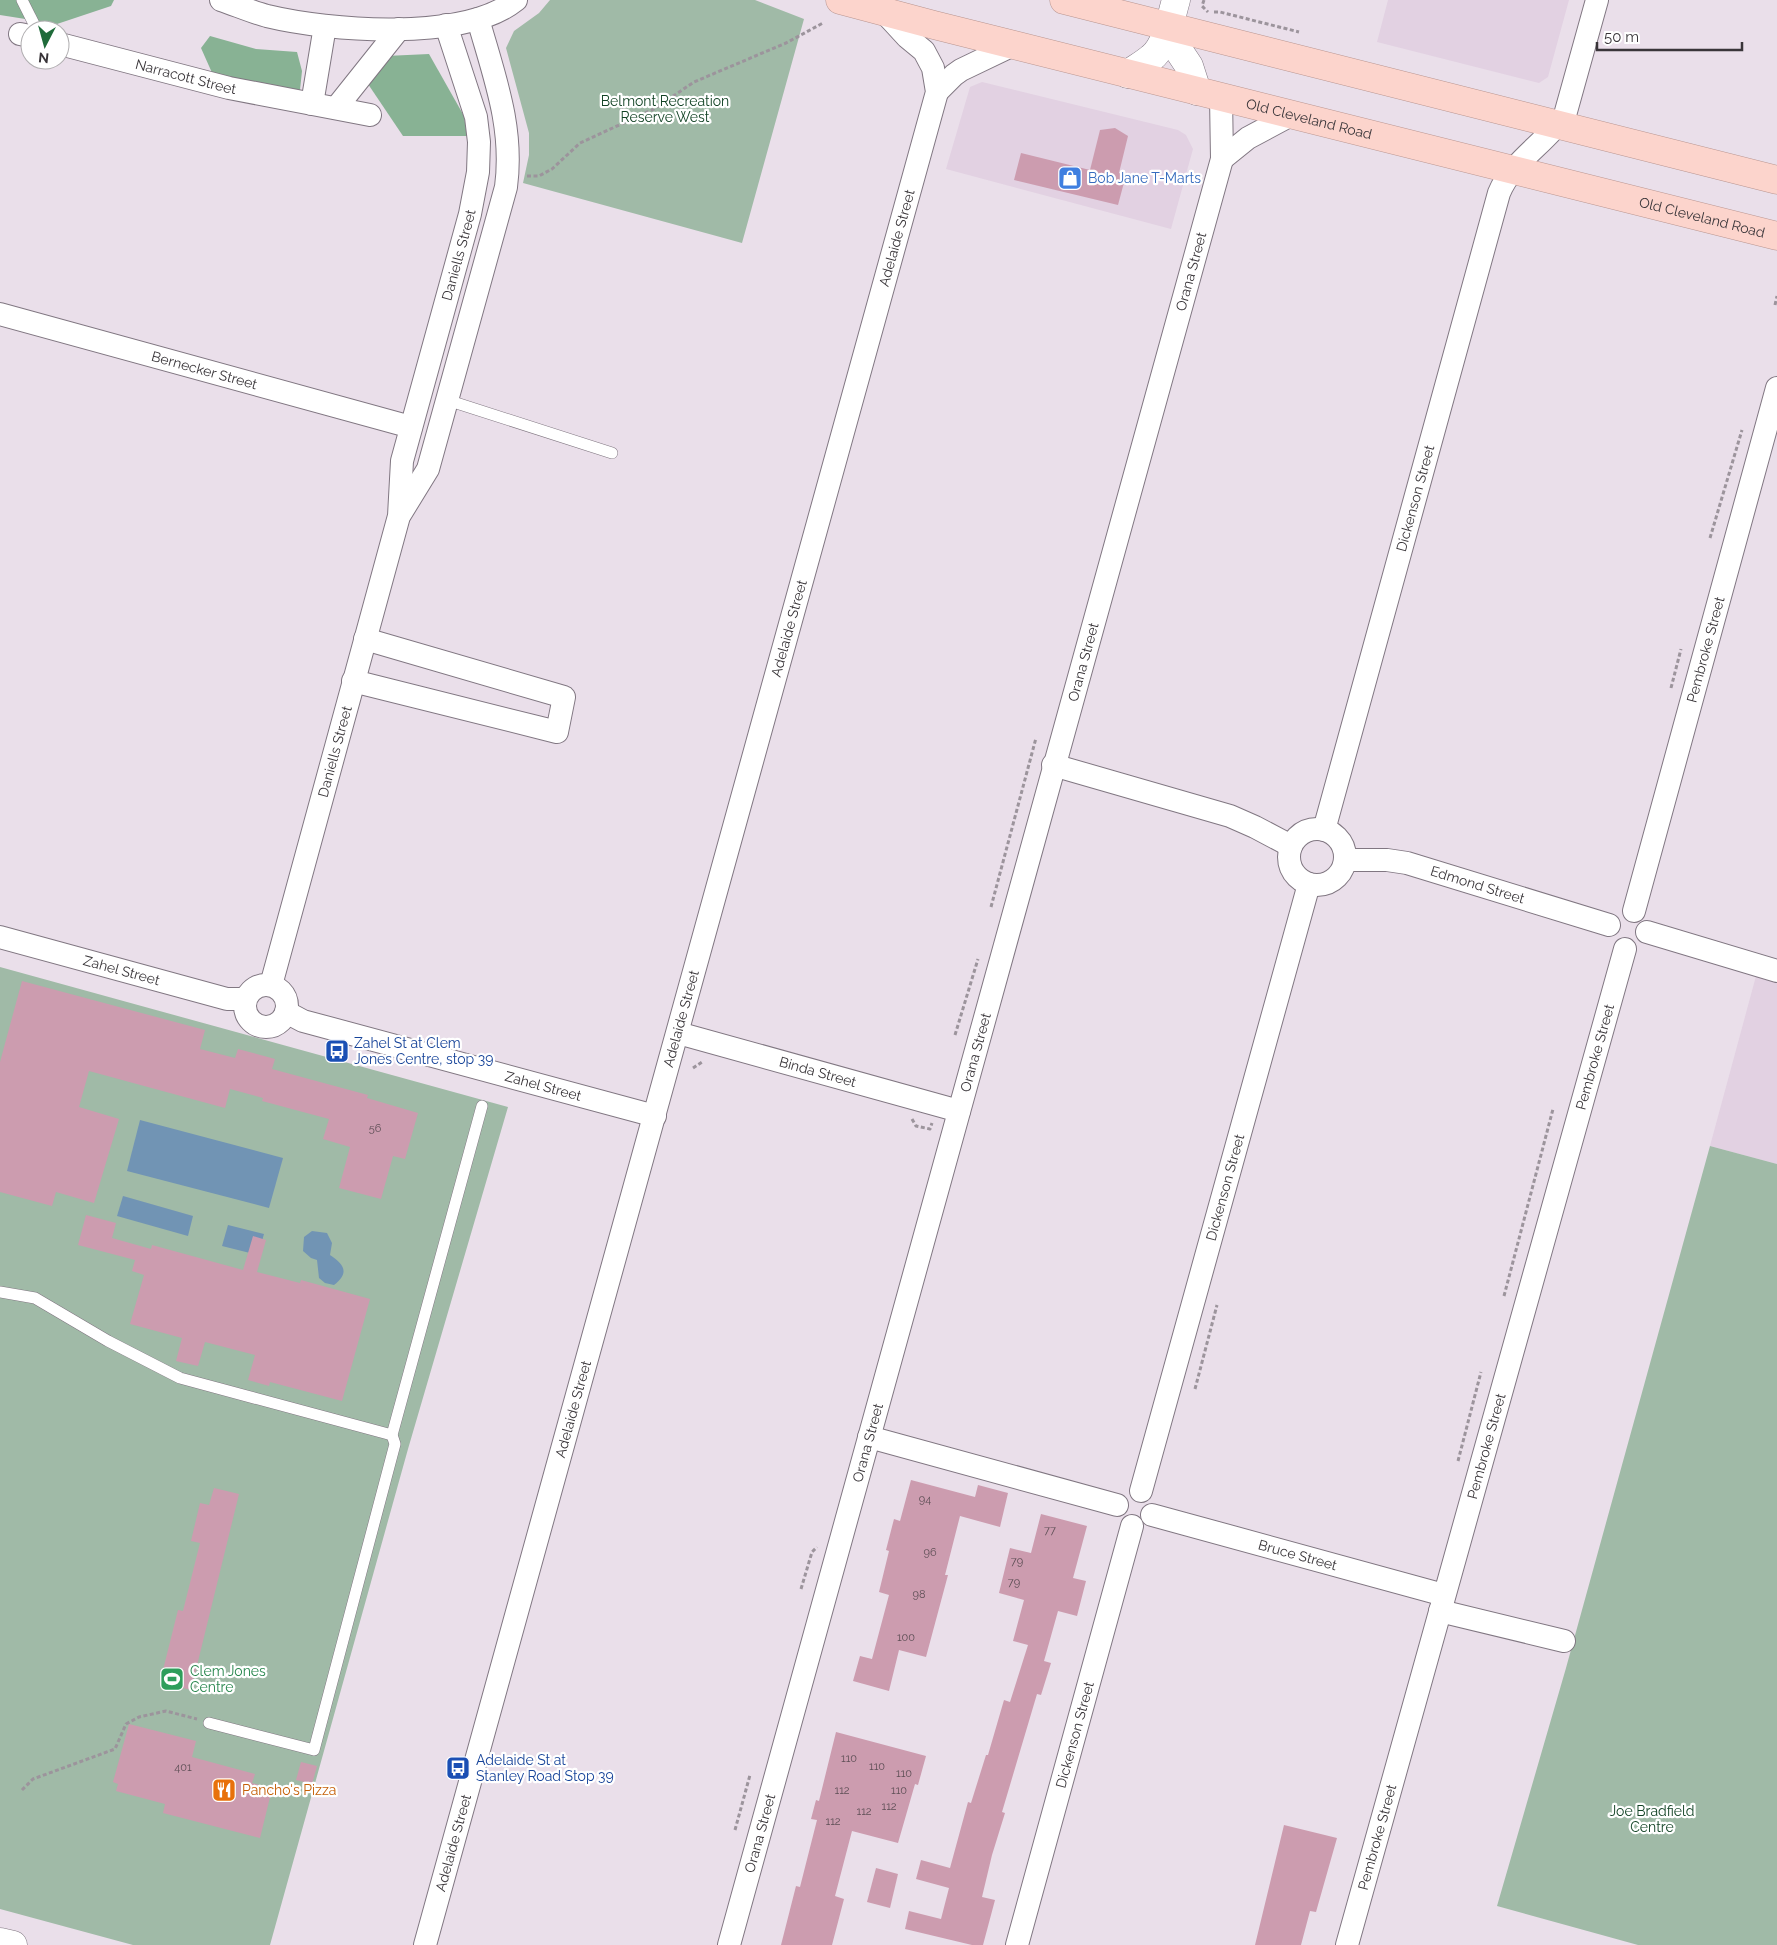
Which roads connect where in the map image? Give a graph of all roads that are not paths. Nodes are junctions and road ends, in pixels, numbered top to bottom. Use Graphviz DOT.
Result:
graph roads {
  1 [pos="22,0"];
  2 [pos="221,0"];
  3 [pos="516,0"];
  4 [pos="840,0"];
  5 [pos="1064,0"];
  6 [pos="1176,0"];
  7 [pos="1597,0"];
  8 [pos="884,12"];
  9 [pos="478,19"];
  10 [pos="26,20"];
  11 [pos="446,25"];
  12 [pos="325,26"];
  13 [pos="1169,27"];
  14 [pos="399,29"];
  15 [pos="1013,45"];
  16 [pos="70,47"];
  17 [pos="1128,74"];
  18 [pos="937,92"];
  19 [pos="1209,94"];
  20 [pos="312,104"];
  21 [pos="336,108"];
  22 [pos="370,115"];
  23 [pos="1291,115"];
  24 [pos="1559,124"];
  25 [pos="1222,159"];
  26 [pos="1513,171"];
  27 [pos="1777,180"];
  28 [pos="1777,236"];
  29 [pos="0,314"];
  30 [pos="1777,388"];
  31 [pos="447,400"];
  32 [pos="411,427"];
  33 [pos="612,453"];
  34 [pos="399,516"];
  35 [pos="365,638"];
  36 [pos="354,681"];
  37 [pos="1053,766"];
  38 [pos="1324,830"];
  39 [pos="1290,846"];
  40 [pos="1345,860"];
  41 [pos="1309,884"];
  42 [pos="1634,912"];
  43 [pos="1609,925"];
  44 [pos="1647,932"];
  45 [pos="0,937"];
  46 [pos="1625,948"];
  47 [pos="1777,971"];
  48 [pos="271,985"];
  49 [pos="245,999"];
  50 [pos="286,1012"];
  51 [pos="678,1033"];
  52 [pos="482,1106"];
  53 [pos="959,1111"];
  54 [pos="655,1116"];
  55 [pos="0,1292"];
  56 [pos="392,1435"];
  57 [pos="869,1437"];
  58 [pos="1141,1491"];
  59 [pos="1117,1505"];
  60 [pos="1152,1514"];
  61 [pos="1132,1526"];
  62 [pos="1442,1603"];
  63 [pos="1564,1641"];
  64 [pos="210,1722"];
  65 [pos="0,1942"];
  66 [pos="13,1945"];
  67 [pos="425,1945"];
  68 [pos="728,1945"];
  69 [pos="1017,1945"];
  70 [pos="1347,1945"];
  1 -- 10 [label="lane"];
  2 -- 12 [label="street"];
  3 -- 9 [label="street"];
  4 -- 8 [label="highway, Old Cleveland Road"];
  5 -- 13 [label="highway"];
  6 -- 13 [label="street"];
  7 -- 24 [label="street"];
  8 -- 15 [label="highway, Old Cleveland Road"];
  8 -- 18 [label="street, Adelaide Street"];
  9 -- 11 [label="street"];
  9 -- 31 [label="street, Daniells Street"];
  11 -- 14 [label="street"];
  11 -- 32 [label="street, Daniells Street"];
  12 -- 14 [label="street"];
  12 -- 20 [label="street"];
  13 -- 17 [label="street"];
  13 -- 19 [label="street"];
  13 -- 24 [label="highway"];
  14 -- 21 [label="street"];
  15 -- 17 [label="highway, Old Cleveland Road"];
  15 -- 18 [label="street, Adelaide Street"];
  16 -- 20 [label="street, Narracott Street"];
  17 -- 19 [label="highway, Old Cleveland Road"];
  18 -- 51 [label="street, Adelaide Street"];
  19 -- 23 [label="highway, Old Cleveland Road"];
  19 -- 25 [label="street, Orana Street"];
  20 -- 21 [label="street, Narracott Street"];
  21 -- 22 [label="street, Narracott Street"];
  23 -- 25 [label="street"];
  23 -- 26 [label="highway, Old Cleveland Road"];
  24 -- 26 [label="street, Dickenson Street"];
  24 -- 27 [label="highway"];
  25 -- 37 [label="street, Orana Street"];
  26 -- 28 [label="highway, Old Cleveland Road"];
  26 -- 38 [label="street, Dickenson Street"];
  29 -- 32 [label="street, Bernecker Street"];
  30 -- 42 [label="street, Pembroke Street"];
  31 -- 33 [label="lane"];
  31 -- 34 [label="street, Daniells Street"];
  32 -- 34 [label="street, Daniells Street"];
  34 -- 35 [label="street, Daniells Street"];
  35 -- 36 [label="street, Daniells Street"];
  35 -- 36 [label="street"];
  36 -- 48 [label="street, Daniells Street"];
  37 -- 39 [label="street"];
  37 -- 53 [label="street, Orana Street"];
  38 -- 39 [label="street"];
  38 -- 40 [label="street"];
  39 -- 41 [label="street"];
  40 -- 41 [label="street"];
  40 -- 43 [label="street, Edmond Street"];
  41 -- 58 [label="street, Dickenson Street"];
  42 -- 43 [label="street"];
  42 -- 44 [label="street"];
  43 -- 46 [label="street"];
  44 -- 46 [label="street"];
  44 -- 47 [label="street"];
  45 -- 49 [label="street, Zahel Street"];
  46 -- 62 [label="street, Pembroke Street"];
  48 -- 49 [label="street"];
  48 -- 50 [label="street"];
  49 -- 50 [label="street"];
  50 -- 54 [label="street, Zahel Street"];
  51 -- 53 [label="street, Binda Street"];
  51 -- 54 [label="street, Adelaide Street"];
  52 -- 56 [label="lane"];
  53 -- 57 [label="street, Orana Street"];
  54 -- 67 [label="street, Adelaide Street"];
  55 -- 56 [label="lane"];
  56 -- 64 [label="lane"];
  57 -- 59 [label="street"];
  57 -- 68 [label="street, Orana Street"];
  58 -- 59 [label="street"];
  58 -- 60 [label="street"];
  59 -- 61 [label="street"];
  60 -- 61 [label="street"];
  60 -- 62 [label="street, Bruce Street"];
  61 -- 69 [label="street, Dickenson Street"];
  62 -- 63 [label="street, Bruce Street"];
  62 -- 70 [label="street, Pembroke Street"];
  65 -- 66 [label="street"];
}
